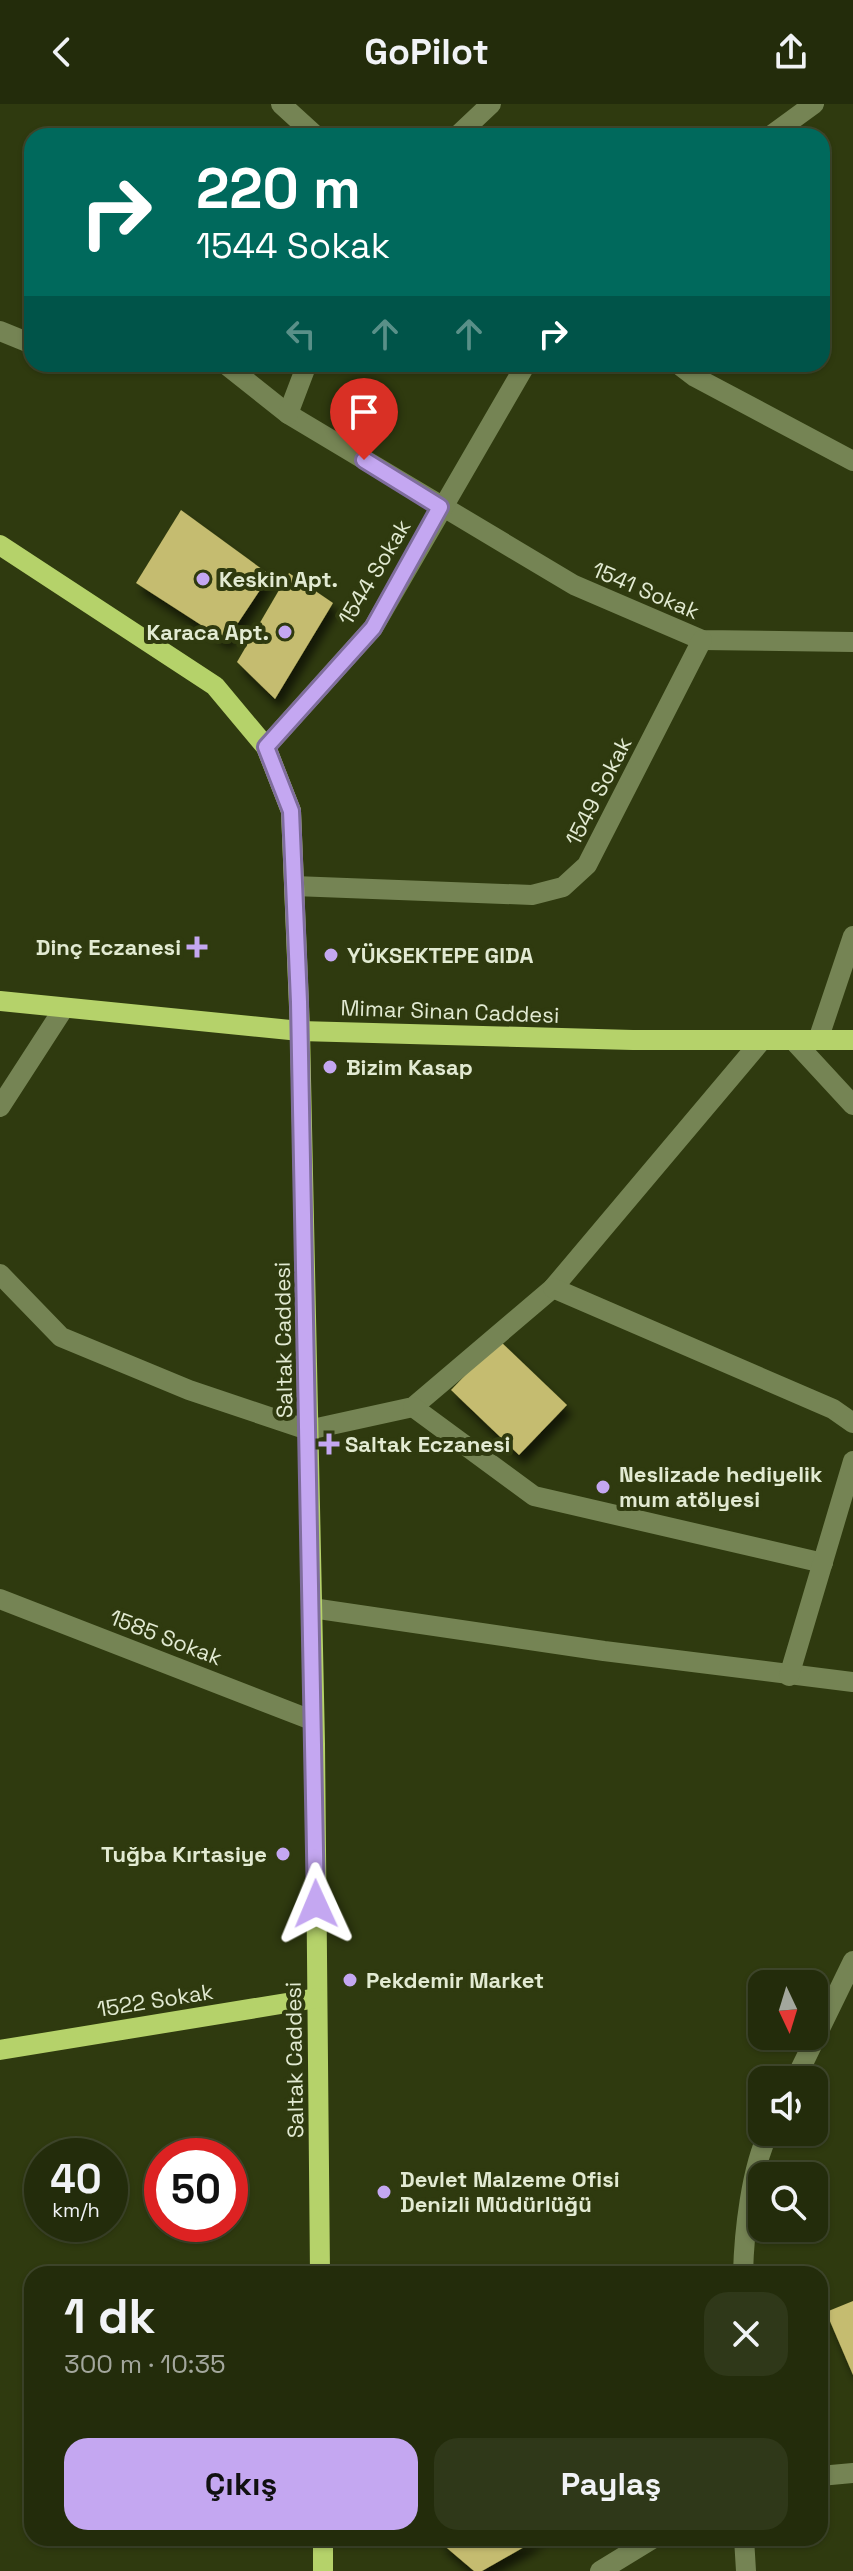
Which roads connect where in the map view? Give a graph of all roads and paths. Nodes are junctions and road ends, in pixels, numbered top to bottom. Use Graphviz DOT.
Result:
graph roads {
  1 [pos="281,104"];
  2 [pos="491,104"];
  3 [pos="814,104"];
  4 [pos="307,128"];
  5 [pos="466,128"];
  6 [pos="781,128"];
  7 [pos="0,331"];
  8 [pos="24,341"];
  9 [pos="235,372"];
  10 [pos="304,372"];
  11 [pos="521,372"];
  12 [pos="692,372"];
  13 [pos="288,414"];
  14 [pos="853,461"];
  15 [pos="440,507"];
  16 [pos="0,545"];
  17 [pos="702,640"];
  18 [pos="853,642"];
  19 [pos="266,747"];
  20 [pos="294,886"];
  21 [pos="853,936"];
  22 [pos="0,1001"];
  23 [pos="64,1008"];
  24 [pos="300,1031"];
  25 [pos="762,1040"];
  26 [pos="793,1040"];
  27 [pos="818,1040"];
  28 [pos="853,1040"];
  29 [pos="853,1105"];
  30 [pos="0,1107"];
  31 [pos="0,1274"];
  32 [pos="553,1288"];
  33 [pos="413,1407"];
  34 [pos="853,1423"];
  35 [pos="308,1430"];
  36 [pos="853,1461"];
  37 [pos="823,1563"];
  38 [pos="0,1599"];
  39 [pos="312,1608"];
  40 [pos="789,1676"];
  41 [pos="853,1682"];
  42 [pos="314,1721"];
  43 [pos="853,1961"];
  44 [pos="317,1998"];
  45 [pos="0,2050"];
  46 [pos="802,2066"];
  47 [pos="762,2146"];
  48 [pos="320,2266"];
  49 [pos="743,2266"];
  50 [pos="853,2473"];
  51 [pos="828,2475"];
  52 [pos="323,2546"];
  53 [pos="641,2546"];
  54 [pos="744,2546"];
  55 [pos="323,2571"];
  56 [pos="600,2571"];
  57 [pos="746,2571"];
  1 -- 4 [label="street"];
  2 -- 5 [label="street"];
  3 -- 6 [label="street"];
  7 -- 8 [label="street"];
  9 -- 13 [label="street, 1541 Sokak"];
  10 -- 13 [label="street"];
  11 -- 15 [label="street, 1544 Sokak"];
  12 -- 14 [label="street"];
  13 -- 15 [label="street, 1541 Sokak"];
  15 -- 17 [label="street, 1541 Sokak"];
  15 -- 19 [label="street, 1544 Sokak"];
  16 -- 19 [label="main road, Saltak Caddesi"];
  17 -- 18 [label="street, 1541 Sokak"];
  17 -- 20 [label="street, 1549 Sokak"];
  19 -- 20 [label="main road, Saltak Caddesi"];
  20 -- 24 [label="main road, Saltak Caddesi"];
  21 -- 27 [label="street"];
  22 -- 23 [label="main road, Mimar Sinan Caddesi"];
  23 -- 24 [label="main road, Mimar Sinan Caddesi"];
  23 -- 30 [label="street"];
  24 -- 25 [label="main road, Mimar Sinan Caddesi"];
  24 -- 35 [label="main road, Saltak Caddesi"];
  25 -- 26 [label="main road, Mimar Sinan Caddesi"];
  25 -- 32 [label="street"];
  26 -- 27 [label="main road, Mimar Sinan Caddesi"];
  26 -- 29 [label="street"];
  27 -- 28 [label="main road, Mimar Sinan Caddesi"];
  31 -- 35 [label="street"];
  32 -- 33 [label="street"];
  32 -- 34 [label="street"];
  33 -- 35 [label="street"];
  33 -- 37 [label="street"];
  35 -- 39 [label="main road, Saltak Caddesi"];
  36 -- 37 [label="street"];
  37 -- 40 [label="street"];
  38 -- 42 [label="street, 1585 Sokak"];
  39 -- 40 [label="street"];
  39 -- 42 [label="main road, Saltak Caddesi"];
  40 -- 41 [label="street"];
  42 -- 44 [label="main road, Saltak Caddesi"];
  43 -- 46 [label="street"];
  44 -- 45 [label="main road, 1522 Sokak"];
  44 -- 48 [label="main road, Saltak Caddesi"];
  47 -- 49 [label="street"];
  50 -- 51 [label="street"];
  52 -- 55 [label="main road"];
  53 -- 56 [label="street"];
  54 -- 57 [label="street"];
}
